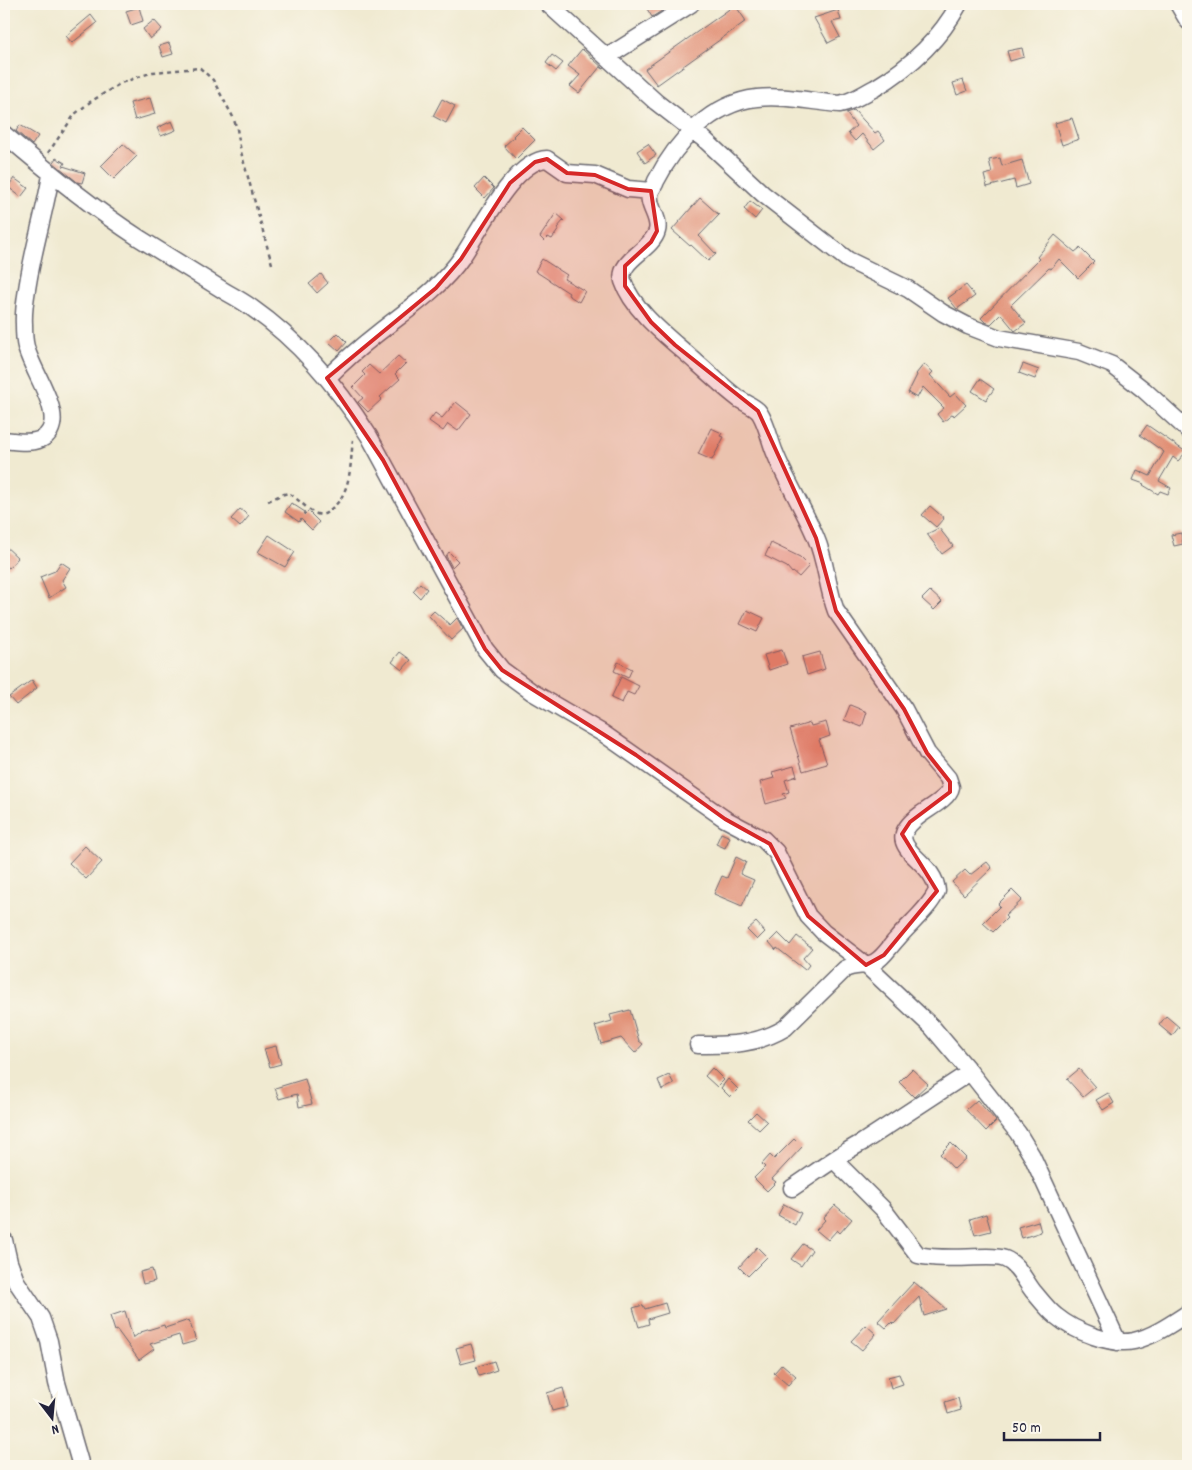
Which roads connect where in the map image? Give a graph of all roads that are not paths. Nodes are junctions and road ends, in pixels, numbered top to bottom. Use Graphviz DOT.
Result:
graph roads {
  1 [pos="548,4"];
  2 [pos="691,4"];
  3 [pos="960,4"];
  4 [pos="1178,4"];
  5 [pos="1188,21"];
  6 [pos="606,57"];
  7 [pos="693,131"];
  8 [pos="4,134"];
  9 [pos="46,170"];
  10 [pos="650,191"];
  11 [pos="327,378"];
  12 [pos="1188,430"];
  13 [pos="4,440"];
  14 [pos="866,965"];
  15 [pos="698,1045"];
  16 [pos="970,1072"];
  17 [pos="835,1160"];
  18 [pos="792,1188"];
  19 [pos="4,1240"];
  20 [pos="1188,1313"];
  21 [pos="1118,1342"];
  22 [pos="81,1466"];
  1 -- 6 [label="street"];
  2 -- 6 [label="street"];
  3 -- 7 [label="street"];
  4 -- 5 [label="street"];
  6 -- 7 [label="street"];
  7 -- 10 [label="street"];
  7 -- 12 [label="street"];
  8 -- 9 [label="street"];
  9 -- 11 [label="street"];
  9 -- 13 [label="street"];
  10 -- 11 [label="street"];
  10 -- 14 [label="street"];
  11 -- 14 [label="street"];
  14 -- 15 [label="street"];
  14 -- 16 [label="street"];
  16 -- 17 [label="street"];
  16 -- 21 [label="street"];
  17 -- 18 [label="street"];
  17 -- 21 [label="street"];
  19 -- 22 [label="street"];
  20 -- 21 [label="street"];
}
